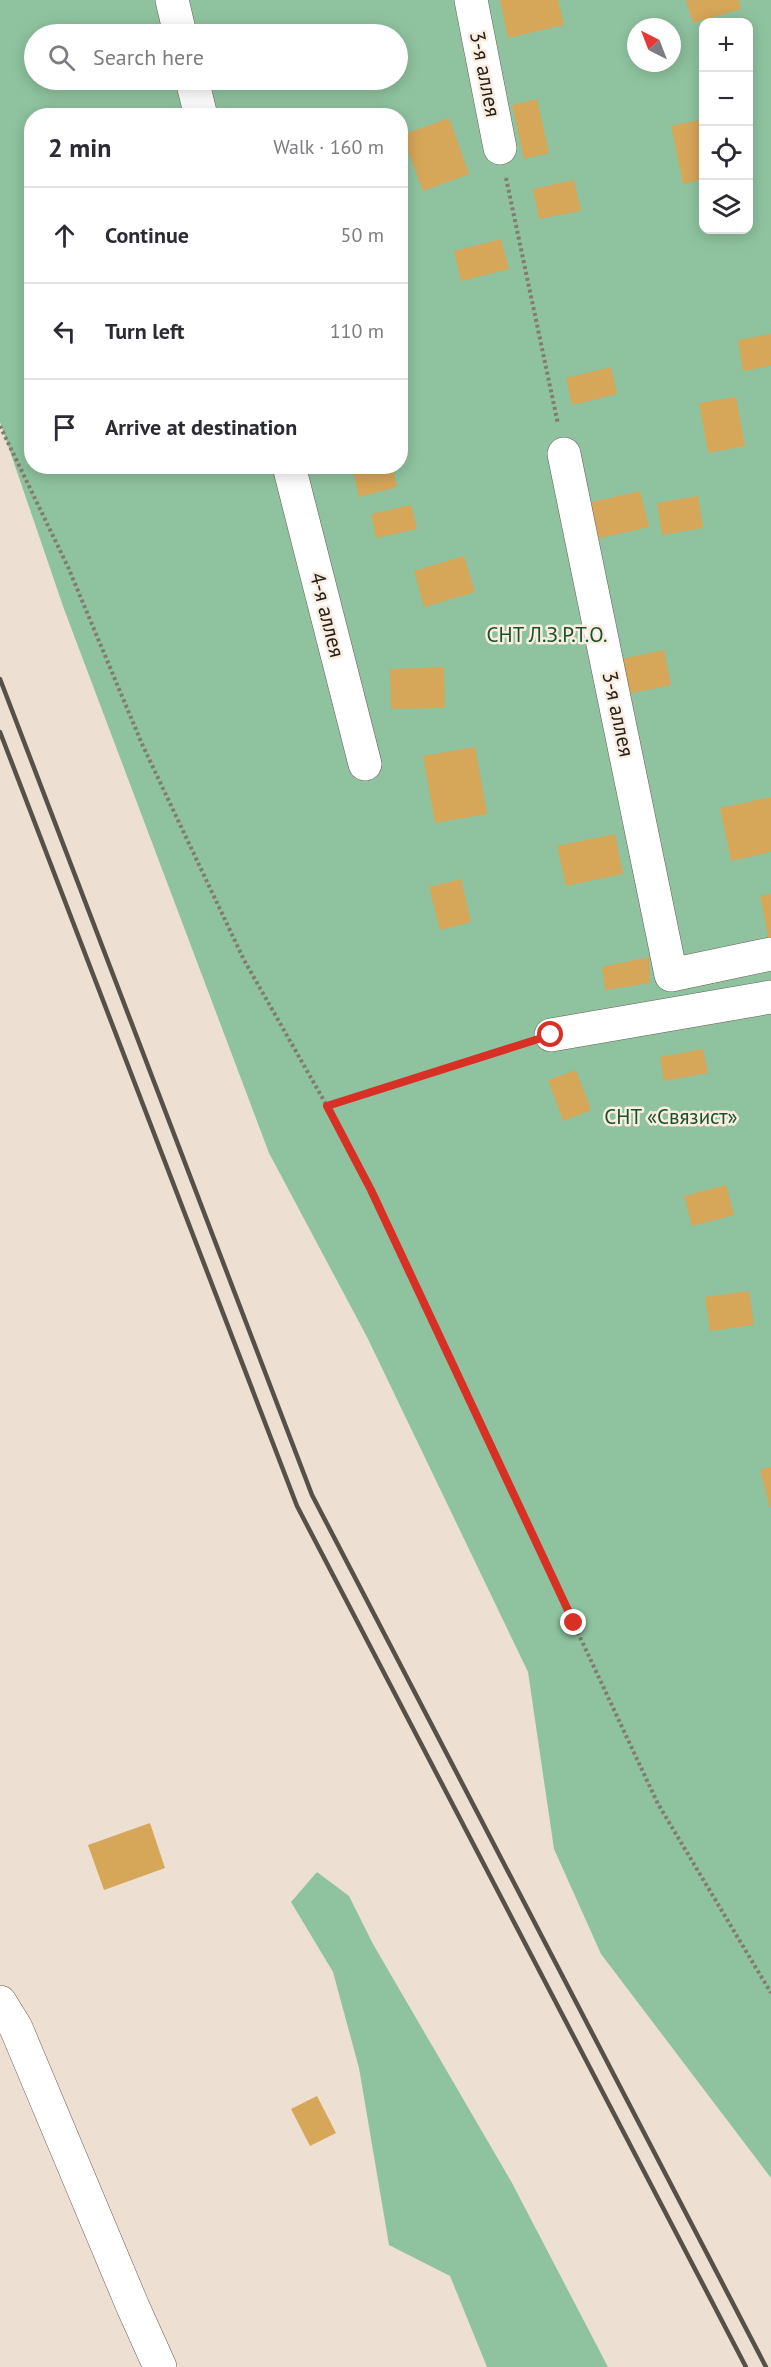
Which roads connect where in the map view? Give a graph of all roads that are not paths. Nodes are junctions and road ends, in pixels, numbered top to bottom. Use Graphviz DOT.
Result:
graph roads {
  1 [pos="172,0"];
  2 [pos="471,0"];
  3 [pos="178,24"];
  4 [pos="194,90"];
  5 [pos="199,108"];
  6 [pos="500,148"];
  7 [pos="564,453"];
  8 [pos="291,474"];
  9 [pos="365,764"];
  10 [pos="771,954"];
  11 [pos="771,997"];
  12 [pos="551,1035"];
  13 [pos="0,2002"];
  14 [pos="160,2367"];
  1 -- 3 [label="street"];
  2 -- 6 [label="street, 3-я аллея"];
  4 -- 5 [label="street"];
  7 -- 10 [label="street, 3-я аллея"];
  8 -- 9 [label="street, 4-я аллея"];
  11 -- 12 [label="street"];
  13 -- 14 [label="street"];
}
